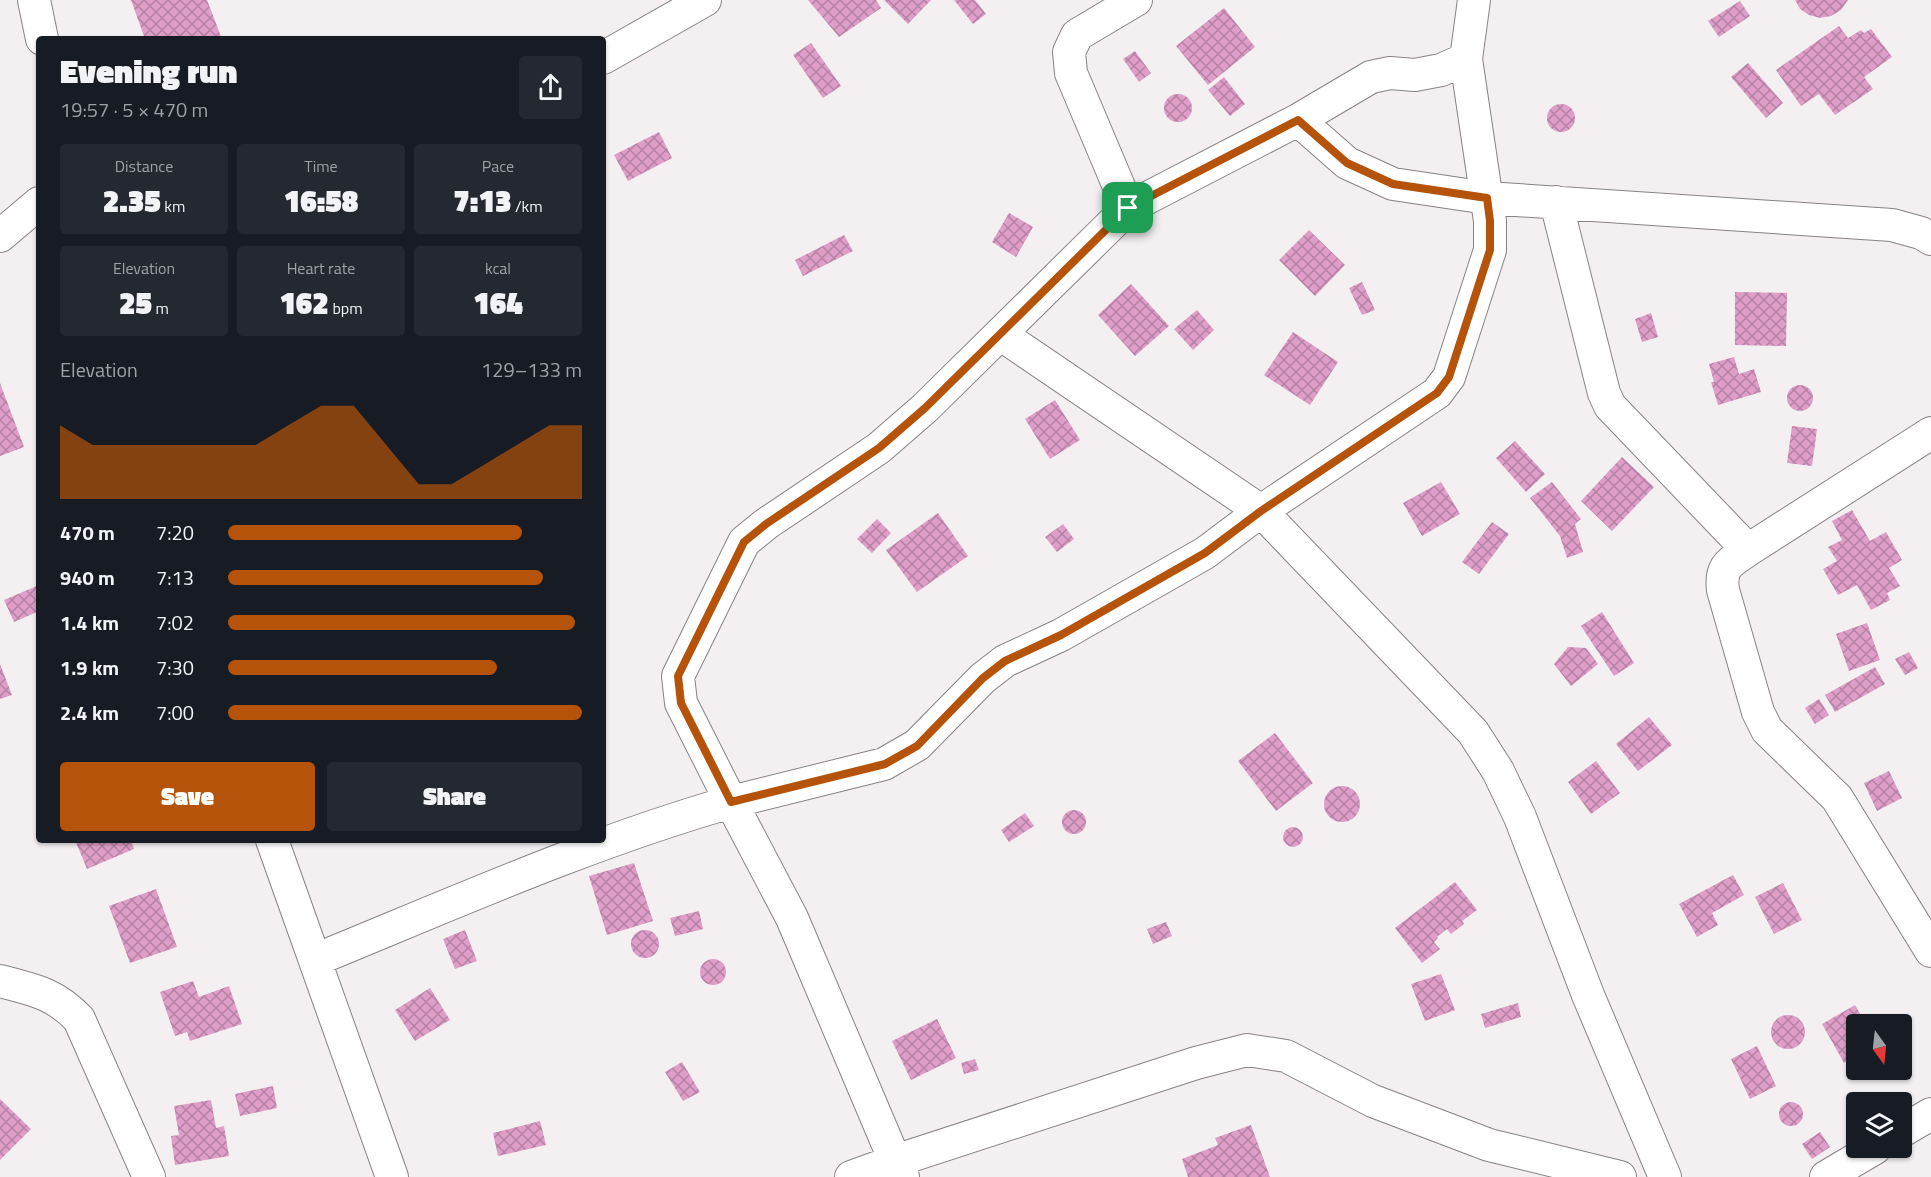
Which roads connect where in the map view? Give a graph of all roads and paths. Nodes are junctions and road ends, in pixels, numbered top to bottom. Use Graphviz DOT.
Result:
graph roads {
  1 [pos="34,0"];
  2 [pos="705,0"];
  3 [pos="1136,0"];
  4 [pos="1474,0"];
  5 [pos="41,36"];
  6 [pos="606,56"];
  7 [pos="1466,59"];
  8 [pos="1298,120"];
  9 [pos="1487,198"];
  10 [pos="1556,202"];
  11 [pos="36,206"];
  12 [pos="1128,208"];
  13 [pos="0,236"];
  14 [pos="1931,239"];
  15 [pos="1000,334"];
  16 [pos="1931,433"];
  17 [pos="1261,511"];
  18 [pos="1748,550"];
  19 [pos="731,802"];
  20 [pos="606,836"];
  21 [pos="273,843"];
  22 [pos="581,843"];
  23 [pos="555,850"];
  24 [pos="1931,951"];
  25 [pos="315,960"];
  26 [pos="0,981"];
  27 [pos="1931,1114"];
  28 [pos="1912,1125"];
  29 [pos="1858,1158"];
  30 [pos="899,1169"];
  31 [pos="149,1177"];
  32 [pos="392,1177"];
  33 [pos="851,1177"];
  34 [pos="1620,1177"];
  35 [pos="1665,1177"];
  36 [pos="1826,1177"];
  1 -- 5 [label="street"];
  2 -- 6 [label="street"];
  3 -- 12 [label="street"];
  4 -- 7 [label="street"];
  7 -- 8 [label="street"];
  7 -- 9 [label="street"];
  8 -- 9 [label="street"];
  8 -- 12 [label="street"];
  9 -- 10 [label="street"];
  9 -- 17 [label="street"];
  10 -- 14 [label="street"];
  10 -- 18 [label="street"];
  11 -- 13 [label="street"];
  12 -- 15 [label="street"];
  15 -- 17 [label="street"];
  15 -- 19 [label="street"];
  16 -- 18 [label="street"];
  17 -- 19 [label="street"];
  17 -- 35 [label="street"];
  18 -- 24 [label="street"];
  19 -- 20 [label="street"];
  19 -- 30 [label="street"];
  21 -- 25 [label="street"];
  22 -- 23 [label="street"];
  23 -- 25 [label="street"];
  25 -- 32 [label="street"];
  26 -- 31 [label="street"];
  27 -- 28 [label="street"];
  29 -- 36 [label="street"];
  30 -- 33 [label="street"];
  30 -- 34 [label="street"];
}
